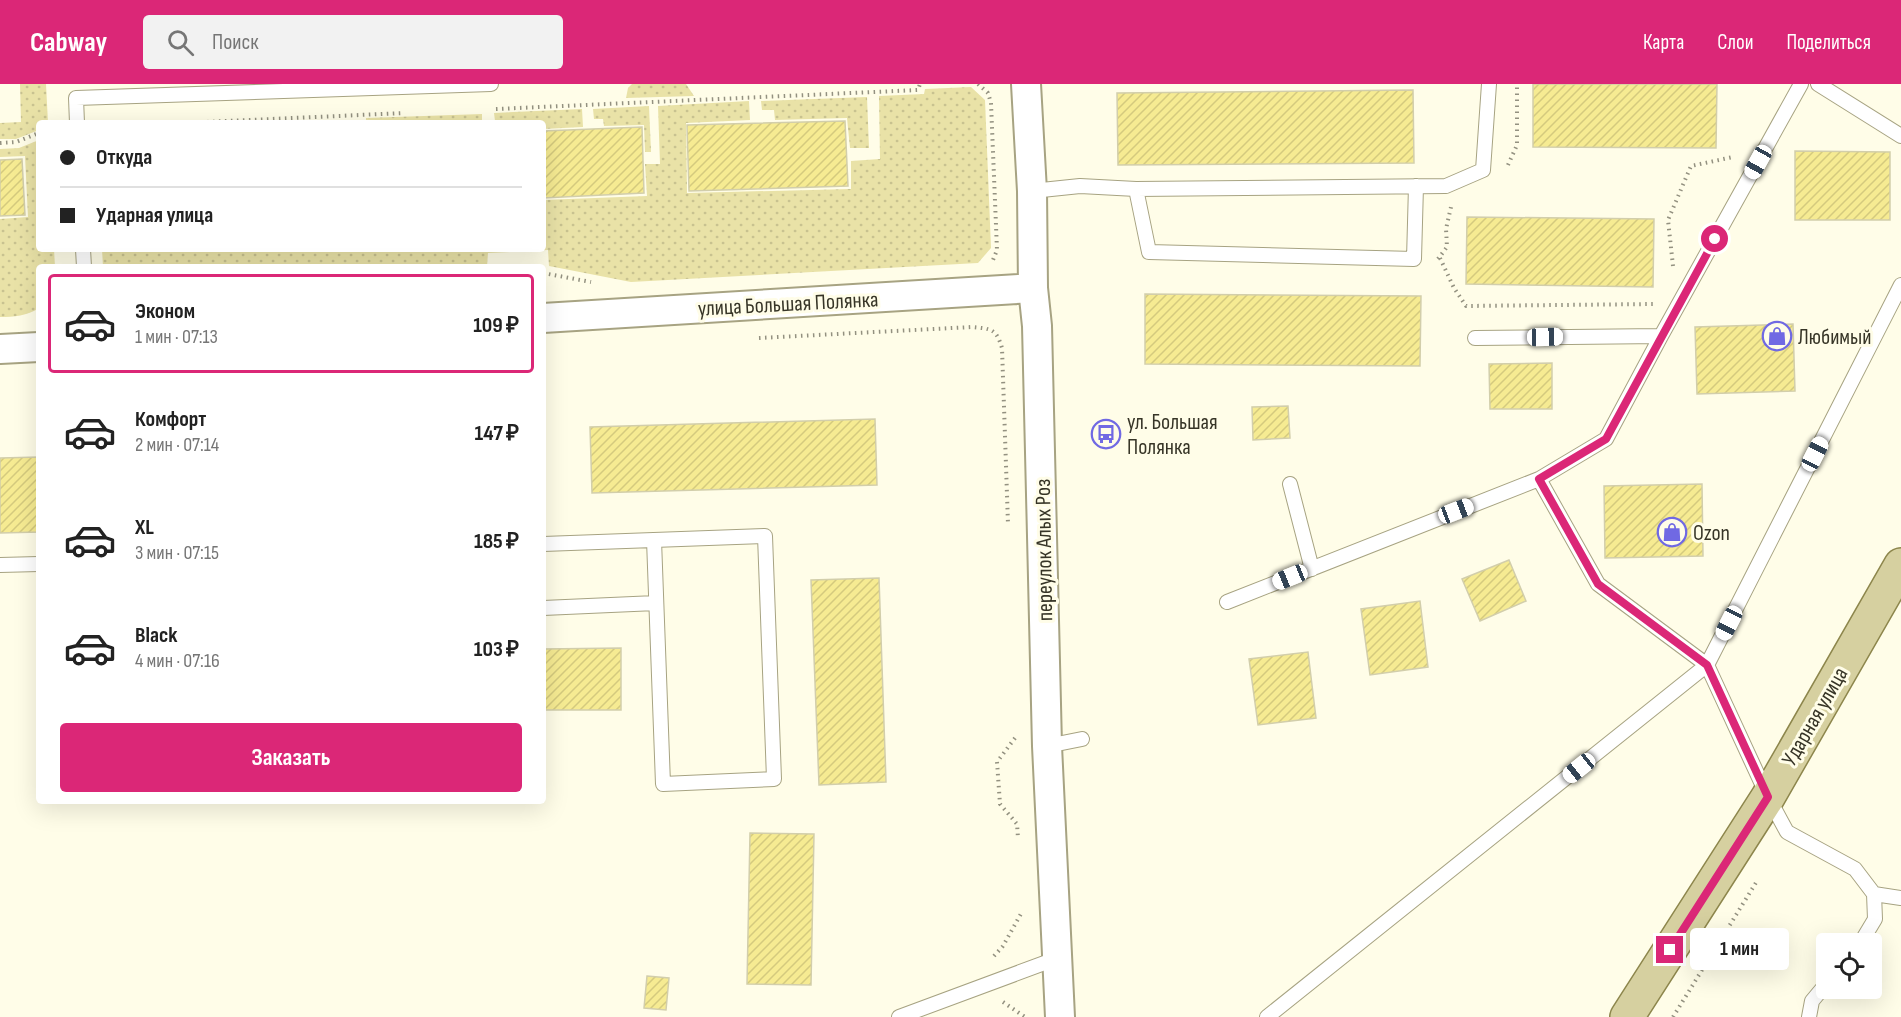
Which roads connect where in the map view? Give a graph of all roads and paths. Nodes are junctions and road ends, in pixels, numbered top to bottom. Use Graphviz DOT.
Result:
graph roads {
  1 [pos="75,84"];
  2 [pos="490,84"];
  3 [pos="920,84"];
  4 [pos="978,84"];
  5 [pos="1026,84"];
  6 [pos="1489,84"];
  7 [pos="1801,84"];
  8 [pos="1818,84"];
  9 [pos="397,86"];
  10 [pos="76,98"];
  11 [pos="491,109"];
  12 [pos="408,113"];
  13 [pos="77,120"];
  14 [pos="250,120"];
  15 [pos="36,134"];
  16 [pos="1901,136"];
  17 [pos="0,143"];
  18 [pos="1739,154"];
  19 [pos="1416,186"];
  20 [pos="1136,189"];
  21 [pos="1032,191"];
  22 [pos="1440,258"];
  23 [pos="992,263"];
  24 [pos="1673,272"];
  25 [pos="1901,285"];
  26 [pos="1033,288"];
  27 [pos="1658,304"];
  28 [pos="546,318"];
  29 [pos="1661,336"];
  30 [pos="1475,338"];
  31 [pos="754,339"];
  32 [pos="36,347"];
  33 [pos="0,349"];
  34 [pos="1539,479"];
  35 [pos="1290,484"];
  36 [pos="1008,525"];
  37 [pos="654,540"];
  38 [pos="546,544"];
  39 [pos="36,564"];
  40 [pos="0,565"];
  41 [pos="1901,565"];
  42 [pos="1312,569"];
  43 [pos="1227,602"];
  44 [pos="656,603"];
  45 [pos="546,608"];
  46 [pos="1707,665"];
  47 [pos="1015,737"];
  48 [pos="1082,739"];
  49 [pos="1047,746"];
  50 [pos="1768,797"];
  51 [pos="1018,846"];
  52 [pos="1757,880"];
  53 [pos="1874,894"];
  54 [pos="1901,898"];
  55 [pos="1022,902"];
  56 [pos="1867,933"];
  57 [pos="1058,958"];
  58 [pos="996,981"];
  59 [pos="1816,996"];
  60 [pos="899,1017"];
  61 [pos="1025,1017"];
  62 [pos="1060,1017"];
  63 [pos="1267,1017"];
  64 [pos="1627,1017"];
  65 [pos="1673,1017"];
  66 [pos="1809,1017"];
  1 -- 10 [label="lane"];
  2 -- 9 [label="lane"];
  3 -- 11 [label="path"];
  4 -- 23 [label="path"];
  5 -- 21 [label="street, переулок Алых Роз"];
  6 -- 19 [label="lane"];
  7 -- 29 [label="lane"];
  8 -- 16 [label="lane"];
  9 -- 10 [label="lane"];
  10 -- 13 [label="lane"];
  12 -- 14 [label="path"];
  15 -- 17 [label="path"];
  18 -- 24 [label="path"];
  19 -- 20 [label="lane"];
  19 -- 20 [label="lane"];
  20 -- 21 [label="lane"];
  21 -- 26 [label="street, переулок Алых Роз"];
  22 -- 27 [label="path"];
  25 -- 46 [label="lane"];
  26 -- 28 [label="street, улица Большая Полянка"];
  26 -- 49 [label="street, переулок Алых Роз"];
  29 -- 30 [label="lane"];
  29 -- 34 [label="lane"];
  31 -- 36 [label="path"];
  32 -- 33 [label="street"];
  34 -- 42 [label="lane"];
  34 -- 46 [label="lane"];
  35 -- 42 [label="lane"];
  37 -- 38 [label="lane"];
  37 -- 44 [label="lane"];
  37 -- 44 [label="lane"];
  39 -- 40 [label="lane"];
  41 -- 50 [label="main road, Ударная улица"];
  42 -- 43 [label="lane"];
  44 -- 45 [label="lane"];
  46 -- 50 [label="lane"];
  46 -- 63 [label="lane"];
  47 -- 51 [label="path"];
  48 -- 49 [label="lane"];
  49 -- 57 [label="street, переулок Алых Роз"];
  50 -- 53 [label="lane"];
  50 -- 64 [label="main road, Ударная улица"];
  52 -- 65 [label="path"];
  53 -- 54 [label="lane"];
  53 -- 56 [label="lane"];
  55 -- 58 [label="path"];
  57 -- 58 [label="lane"];
  57 -- 62 [label="street, переулок Алых Роз"];
  58 -- 60 [label="lane"];
  58 -- 61 [label="path"];
  59 -- 66 [label="lane"];
}
